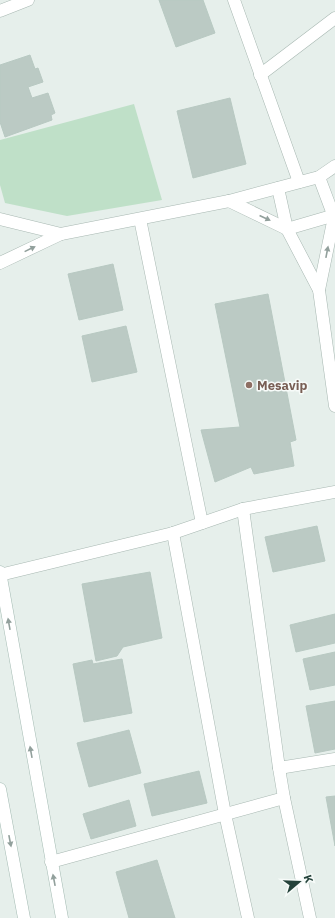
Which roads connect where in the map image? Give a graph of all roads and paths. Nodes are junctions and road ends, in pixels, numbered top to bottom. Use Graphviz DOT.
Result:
graph roads {
  1 [pos="28,0"];
  2 [pos="234,0"];
  3 [pos="0,11"];
  4 [pos="335,18"];
  5 [pos="260,75"];
  6 [pos="335,166"];
  7 [pos="319,177"];
  8 [pos="299,182"];
  9 [pos="278,188"];
  10 [pos="229,201"];
  11 [pos="334,216"];
  12 [pos="0,218"];
  13 [pos="140,219"];
  14 [pos="287,229"];
  15 [pos="61,234"];
  16 [pos="0,263"];
  17 [pos="319,290"];
  18 [pos="331,336"];
  19 [pos="335,406"];
  20 [pos="335,492"];
  21 [pos="243,509"];
  22 [pos="202,524"];
  23 [pos="173,533"];
  24 [pos="0,573"];
  25 [pos="335,759"];
  26 [pos="278,768"];
  27 [pos="0,789"];
  28 [pos="284,798"];
  29 [pos="225,814"];
  30 [pos="51,862"];
  31 [pos="24,918"];
  32 [pos="62,918"];
  33 [pos="248,918"];
  34 [pos="310,918"];
  1 -- 3 [label="street"];
  2 -- 5 [label="street"];
  4 -- 5 [label="street"];
  5 -- 8 [label="street"];
  6 -- 7 [label="street"];
  7 -- 8 [label="street"];
  7 -- 11 [label="street"];
  8 -- 9 [label="street"];
  9 -- 10 [label="street"];
  9 -- 14 [label="street"];
  10 -- 13 [label="street"];
  10 -- 14 [label="street, one-way"];
  11 -- 14 [label="street"];
  17 -- 11 [label="street, one-way"];
  12 -- 15 [label="street"];
  13 -- 15 [label="street"];
  13 -- 22 [label="street"];
  14 -- 17 [label="street"];
  16 -- 15 [label="street, one-way"];
  17 -- 18 [label="street"];
  18 -- 19 [label="street"];
  20 -- 21 [label="street"];
  21 -- 22 [label="street"];
  21 -- 26 [label="street"];
  22 -- 23 [label="street"];
  23 -- 24 [label="street"];
  23 -- 29 [label="street"];
  30 -- 24 [label="street, one-way"];
  25 -- 26 [label="street"];
  26 -- 28 [label="street"];
  27 -- 31 [label="street, one-way"];
  28 -- 29 [label="street"];
  28 -- 34 [label="street"];
  29 -- 30 [label="street"];
  29 -- 33 [label="street"];
  32 -- 30 [label="street, one-way"];
}
